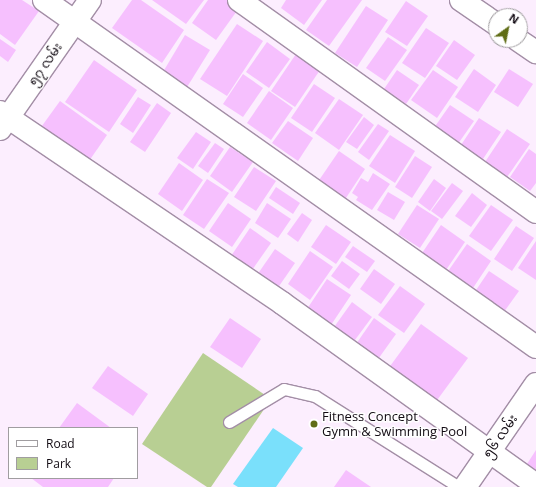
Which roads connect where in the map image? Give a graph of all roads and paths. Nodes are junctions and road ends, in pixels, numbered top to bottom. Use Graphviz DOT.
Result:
graph roads {
  1 [pos="44,0"];
  2 [pos="90,0"];
  3 [pos="239,0"];
  4 [pos="461,0"];
  5 [pos="488,19"];
  6 [pos="75,22"];
  7 [pos="3,119"];
  8 [pos="536,212"];
  9 [pos="536,347"];
  10 [pos="536,384"];
  11 [pos="229,422"];
  12 [pos="490,451"];
  13 [pos="536,485"];
  14 [pos="460,487"];
  15 [pos="465,487"];
  1 -- 6 [label="street"];
  2 -- 6 [label="street, ၅၇ လမ်း"];
  3 -- 8 [label="street"];
  4 -- 5 [label="street"];
  6 -- 7 [label="street, ၅၇ လမ်း"];
  6 -- 9 [label="street"];
  7 -- 12 [label="street"];
  10 -- 12 [label="street, ၅၆ လမ်း"];
  11 -- 14 [label="lane"];
  12 -- 13 [label="street"];
  12 -- 15 [label="street, ၅၆ လမ်း"];
}
